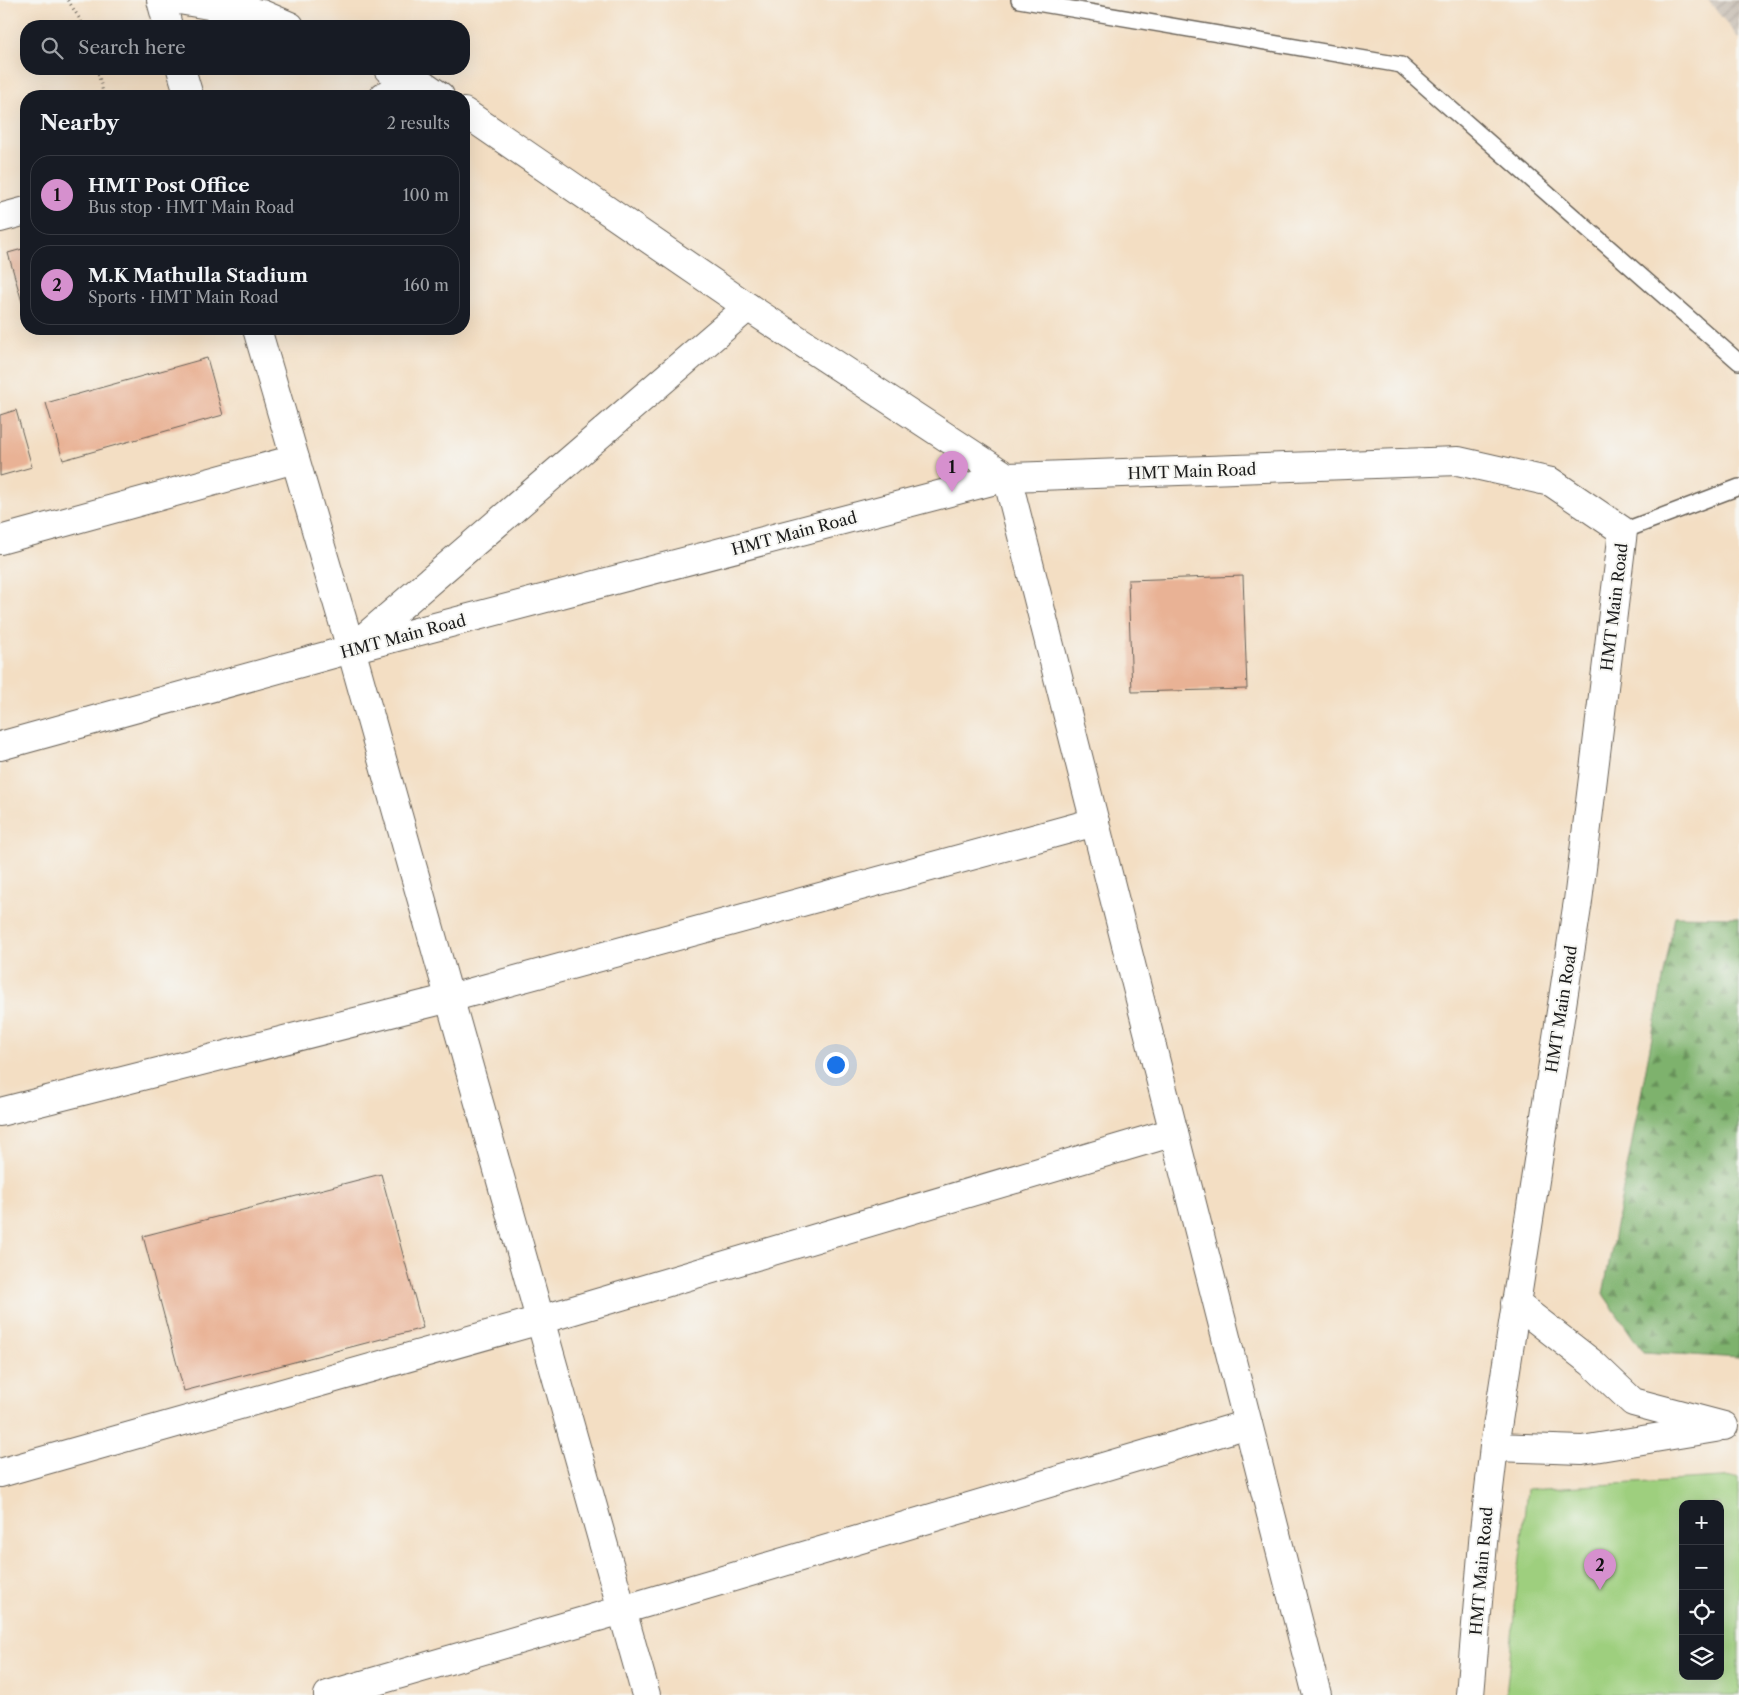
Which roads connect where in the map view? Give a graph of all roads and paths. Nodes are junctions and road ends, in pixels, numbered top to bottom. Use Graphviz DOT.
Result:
graph roads {
  1 [pos="68,0"];
  2 [pos="161,0"];
  3 [pos="179,0"];
  4 [pos="1019,0"];
  5 [pos="80,20"];
  6 [pos="166,20"];
  7 [pos="276,20"];
  8 [pos="99,75"];
  9 [pos="183,75"];
  10 [pos="400,75"];
  11 [pos="103,90"];
  12 [pos="187,90"];
  13 [pos="431,90"];
  14 [pos="470,116"];
  15 [pos="20,213"];
  16 [pos="0,218"];
  17 [pos="748,307"];
  18 [pos="259,335"];
  19 [pos="1739,362"];
  20 [pos="296,459"];
  21 [pos="1007,478"];
  22 [pos="1739,486"];
  23 [pos="1623,531"];
  24 [pos="0,540"];
  25 [pos="351,649"];
  26 [pos="0,746"];
  27 [pos="1095,822"];
  28 [pos="450,998"];
  29 [pos="0,1112"];
  30 [pos="1174,1132"];
  31 [pos="1515,1302"];
  32 [pos="540,1320"];
  33 [pos="1248,1424"];
  34 [pos="1732,1426"];
  35 [pos="1494,1447"];
  36 [pos="0,1473"];
  37 [pos="622,1610"];
  38 [pos="328,1695"];
  39 [pos="646,1695"];
  40 [pos="1317,1695"];
  41 [pos="1470,1695"];
  1 -- 5 [label="path"];
  2 -- 6 [label="street"];
  3 -- 7 [label="street"];
  4 -- 19 [label="lane"];
  8 -- 11 [label="path"];
  9 -- 12 [label="street"];
  10 -- 13 [label="street"];
  14 -- 17 [label="street"];
  15 -- 16 [label="street"];
  17 -- 21 [label="street"];
  17 -- 25 [label="street"];
  18 -- 20 [label="street"];
  20 -- 24 [label="street"];
  20 -- 25 [label="street"];
  21 -- 23 [label="street, HMT Main Road"];
  21 -- 25 [label="street, HMT Main Road"];
  21 -- 27 [label="street"];
  22 -- 23 [label="lane"];
  23 -- 31 [label="street, HMT Main Road"];
  25 -- 26 [label="street, HMT Main Road"];
  25 -- 28 [label="street"];
  27 -- 28 [label="street"];
  27 -- 30 [label="street"];
  28 -- 29 [label="street"];
  28 -- 32 [label="street"];
  30 -- 32 [label="street"];
  30 -- 33 [label="street"];
  31 -- 34 [label="street"];
  31 -- 35 [label="street, HMT Main Road"];
  32 -- 36 [label="street"];
  32 -- 37 [label="street"];
  33 -- 37 [label="street"];
  33 -- 40 [label="street"];
  34 -- 35 [label="street"];
  35 -- 41 [label="street, HMT Main Road"];
  37 -- 38 [label="street"];
  37 -- 39 [label="street"];
}
